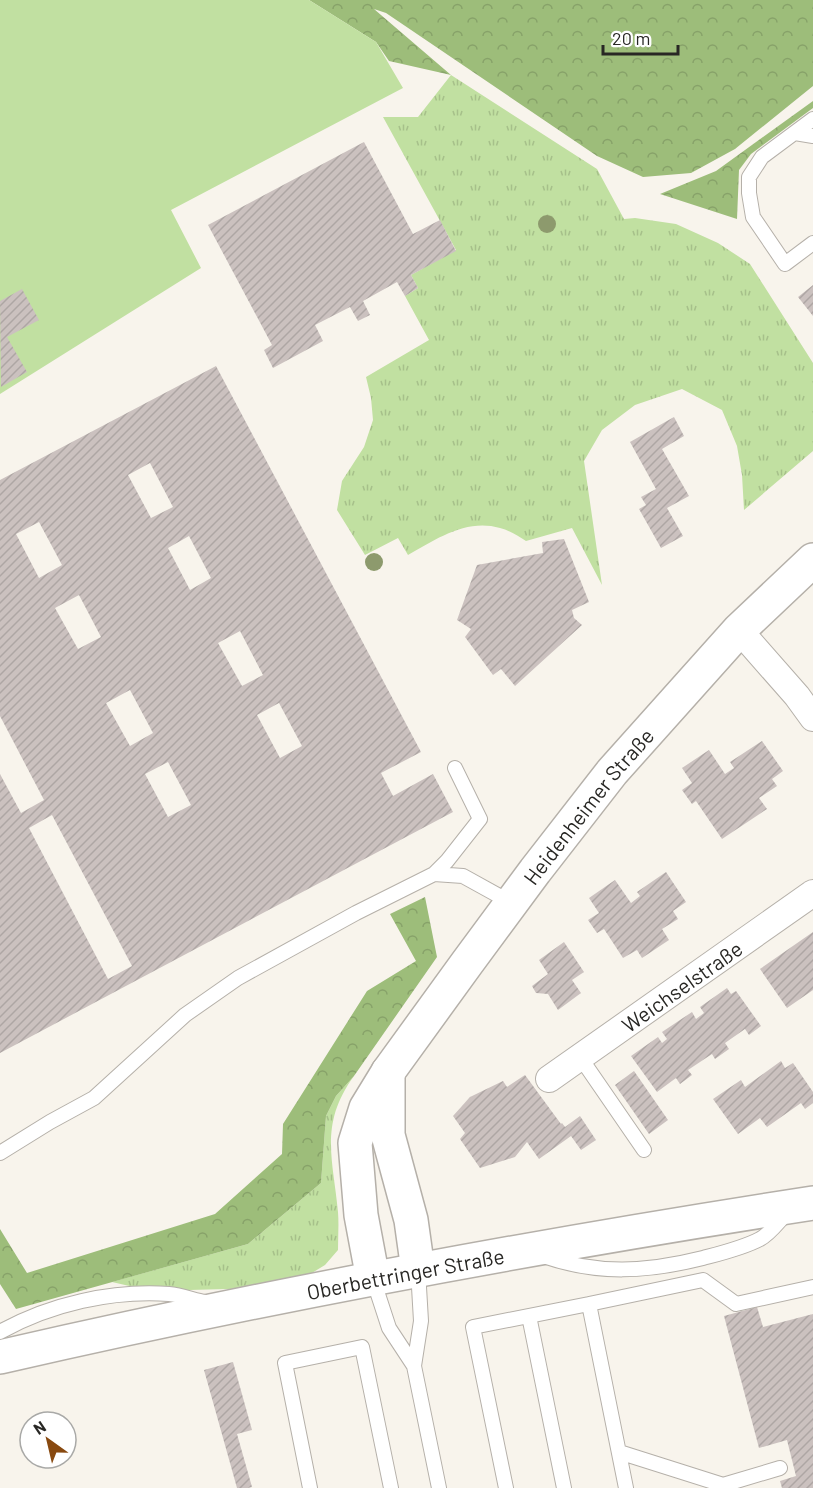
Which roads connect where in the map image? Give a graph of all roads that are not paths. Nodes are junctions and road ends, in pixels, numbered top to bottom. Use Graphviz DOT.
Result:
graph roads {
  1 [pos="813,119"];
  2 [pos="795,133"];
  3 [pos="813,136"];
  4 [pos="813,243"];
  5 [pos="813,560"];
  6 [pos="739,630"];
  7 [pos="813,718"];
  8 [pos="455,768"];
  9 [pos="434,874"];
  10 [pos="813,893"];
  11 [pos="512,903"];
  12 [pos="580,1057"];
  13 [pos="388,1072"];
  14 [pos="549,1079"];
  15 [pos="644,1150"];
  16 [pos="0,1153"];
  17 [pos="804,1204"];
  18 [pos="418,1270"];
  19 [pos="373,1279"];
  20 [pos="813,1287"];
  21 [pos="589,1304"];
  22 [pos="231,1308"];
  23 [pos="529,1316"];
  24 [pos="0,1332"];
  25 [pos="0,1357"];
  26 [pos="414,1366"];
  27 [pos="619,1452"];
  28 [pos="780,1468"];
  29 [pos="723,1486"];
  30 [pos="310,1488"];
  31 [pos="391,1488"];
  32 [pos="439,1488"];
  33 [pos="506,1488"];
  34 [pos="564,1488"];
  35 [pos="626,1488"];
  1 -- 2 [label="lane"];
  2 -- 3 [label="lane"];
  2 -- 4 [label="lane"];
  5 -- 6 [label="street, Heidenheimer Straße"];
  6 -- 7 [label="street"];
  6 -- 11 [label="street, Heidenheimer Straße"];
  8 -- 9 [label="lane"];
  9 -- 11 [label="lane"];
  9 -- 16 [label="lane"];
  10 -- 12 [label="street, Weichselstraße"];
  11 -- 13 [label="street, Heidenheimer Straße"];
  12 -- 14 [label="street, Weichselstraße"];
  12 -- 15 [label="lane"];
  13 -- 18 [label="street"];
  13 -- 19 [label="street, Heidenheimer Straße"];
  17 -- 18 [label="street, Oberbettringer Straße"];
  18 -- 19 [label="street, Oberbettringer Straße"];
  18 -- 26 [label="lane"];
  19 -- 22 [label="street, Oberbettringer Straße"];
  19 -- 26 [label="lane"];
  20 -- 21 [label="lane"];
  21 -- 23 [label="lane"];
  21 -- 27 [label="lane"];
  22 -- 24 [label="lane"];
  22 -- 25 [label="street, Oberbettringer Straße"];
  23 -- 33 [label="lane"];
  23 -- 34 [label="lane"];
  26 -- 32 [label="lane"];
  27 -- 29 [label="lane"];
  27 -- 35 [label="lane"];
  28 -- 29 [label="lane"];
  30 -- 31 [label="lane"];
}
